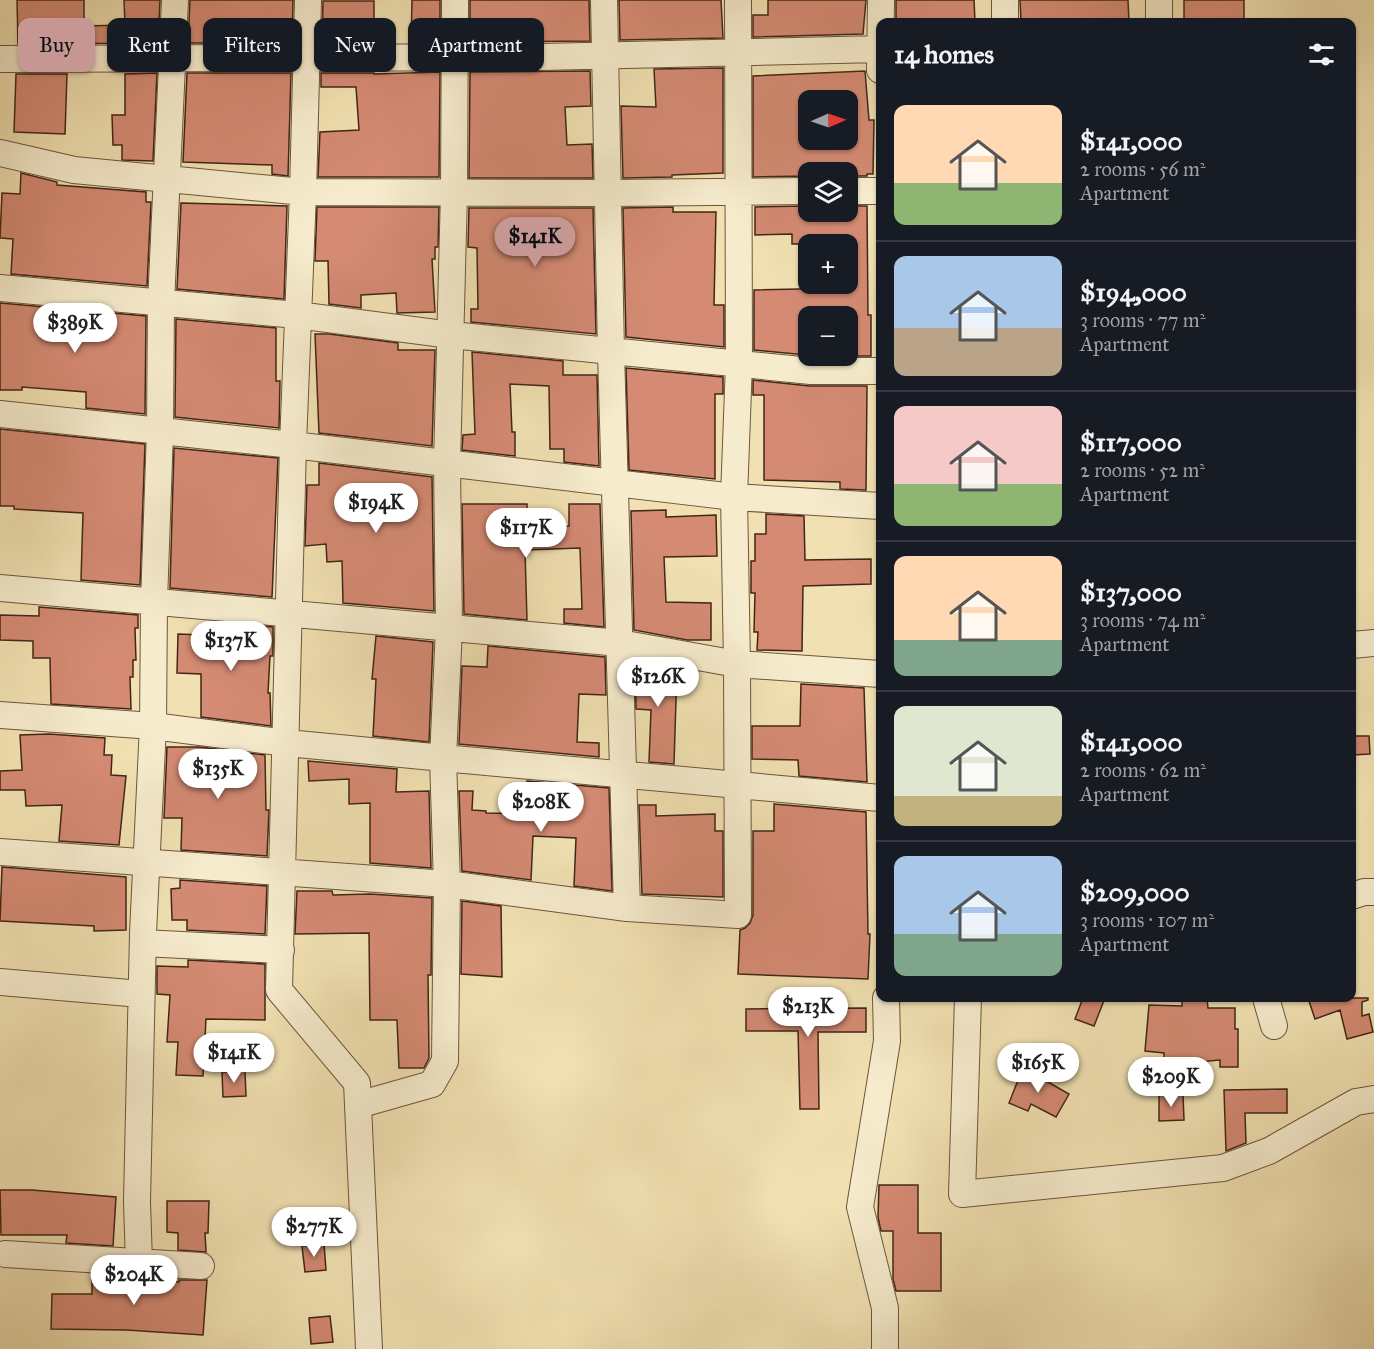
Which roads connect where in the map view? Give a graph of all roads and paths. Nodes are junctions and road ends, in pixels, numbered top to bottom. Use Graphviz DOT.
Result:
graph roads {
  1 [pos="175,0"];
  2 [pos="308,0"];
  3 [pos="455,0"];
  4 [pos="604,0"];
  5 [pos="738,0"];
  6 [pos="881,0"];
  7 [pos="1005,0"];
  8 [pos="1159,0"];
  9 [pos="174,18"];
  10 [pos="455,18"];
  11 [pos="881,18"];
  12 [pos="1005,18"];
  13 [pos="1159,18"];
  14 [pos="876,49"];
  15 [pos="738,53"];
  16 [pos="544,56"];
  17 [pos="606,56"];
  18 [pos="408,57"];
  19 [pos="107,58"];
  20 [pos="191,58"];
  21 [pos="305,58"];
  22 [pos="0,59"];
  23 [pos="172,72"];
  24 [pos="455,72"];
  25 [pos="0,153"];
  26 [pos="167,178"];
  27 [pos="739,191"];
  28 [pos="798,191"];
  29 [pos="858,191"];
  30 [pos="876,191"];
  31 [pos="303,192"];
  32 [pos="454,192"];
  33 [pos="609,193"];
  34 [pos="0,288"];
  35 [pos="161,304"];
  36 [pos="297,315"];
  37 [pos="451,334"];
  38 [pos="611,352"];
  39 [pos="739,363"];
  40 [pos="876,371"];
  41 [pos="0,414"];
  42 [pos="160,431"];
  43 [pos="293,445"];
  44 [pos="447,464"];
  45 [pos="616,485"];
  46 [pos="734,497"];
  47 [pos="876,506"];
  48 [pos="0,588"];
  49 [pos="154,602"];
  50 [pos="290,615"];
  51 [pos="449,628"];
  52 [pos="620,643"];
  53 [pos="1374,643"];
  54 [pos="1356,645"];
  55 [pos="737,664"];
  56 [pos="876,674"];
  57 [pos="0,715"];
  58 [pos="153,726"];
  59 [pos="287,743"];
  60 [pos="443,758"];
  61 [pos="623,774"];
  62 [pos="737,784"];
  63 [pos="876,798"];
  64 [pos="0,852"];
  65 [pos="146,861"];
  66 [pos="283,871"];
  67 [pos="447,884"];
  68 [pos="1374,892"];
  69 [pos="1356,895"];
  70 [pos="627,908"];
  71 [pos="143,943"];
  72 [pos="280,950"];
  73 [pos="0,982"];
  74 [pos="141,994"];
  75 [pos="886,1002"];
  76 [pos="968,1002"];
  77 [pos="1267,1002"];
  78 [pos="1274,1026"];
  79 [pos="1374,1099"];
  80 [pos="358,1105"];
  81 [pos="5,1254"];
  82 [pos="138,1263"];
  83 [pos="201,1266"];
  84 [pos="369,1349"];
  85 [pos="885,1349"];
  1 -- 9 [label="street"];
  2 -- 21 [label="street"];
  3 -- 10 [label="street"];
  4 -- 17 [label="street"];
  5 -- 15 [label="street"];
  6 -- 11 [label="street"];
  7 -- 12 [label="street"];
  8 -- 13 [label="street"];
  14 -- 15 [label="street"];
  15 -- 17 [label="street"];
  15 -- 27 [label="street"];
  16 -- 17 [label="street"];
  17 -- 33 [label="street"];
  18 -- 21 [label="street"];
  19 -- 22 [label="street"];
  20 -- 21 [label="street"];
  21 -- 31 [label="street"];
  23 -- 26 [label="street"];
  24 -- 32 [label="street"];
  25 -- 26 [label="street"];
  26 -- 31 [label="street"];
  26 -- 35 [label="street"];
  27 -- 28 [label="street"];
  27 -- 33 [label="street"];
  27 -- 39 [label="street"];
  29 -- 30 [label="street"];
  31 -- 32 [label="street"];
  31 -- 36 [label="street"];
  32 -- 33 [label="street"];
  32 -- 37 [label="street"];
  33 -- 38 [label="street"];
  34 -- 35 [label="street"];
  35 -- 36 [label="street"];
  35 -- 42 [label="street"];
  36 -- 37 [label="street"];
  36 -- 43 [label="street"];
  37 -- 38 [label="street"];
  37 -- 44 [label="street"];
  38 -- 39 [label="street"];
  38 -- 45 [label="street"];
  39 -- 40 [label="street"];
  39 -- 46 [label="street"];
  41 -- 42 [label="street"];
  42 -- 43 [label="street"];
  42 -- 49 [label="street"];
  43 -- 44 [label="street"];
  43 -- 50 [label="street"];
  44 -- 45 [label="street"];
  44 -- 51 [label="street"];
  45 -- 46 [label="street"];
  45 -- 52 [label="street"];
  46 -- 47 [label="street"];
  46 -- 55 [label="street"];
  48 -- 49 [label="street"];
  49 -- 50 [label="street"];
  49 -- 58 [label="street"];
  50 -- 51 [label="street"];
  50 -- 59 [label="street"];
  51 -- 52 [label="street"];
  51 -- 60 [label="street"];
  52 -- 55 [label="street"];
  52 -- 61 [label="street"];
  53 -- 54 [label="street"];
  55 -- 56 [label="street"];
  55 -- 62 [label="street"];
  57 -- 58 [label="street"];
  58 -- 59 [label="street"];
  58 -- 65 [label="street"];
  59 -- 60 [label="street"];
  59 -- 66 [label="street"];
  60 -- 61 [label="street"];
  60 -- 67 [label="street"];
  61 -- 62 [label="street"];
  61 -- 70 [label="street"];
  62 -- 63 [label="street"];
  62 -- 70 [label="street"];
  64 -- 65 [label="street"];
  65 -- 66 [label="street"];
  65 -- 71 [label="street"];
  66 -- 67 [label="street"];
  66 -- 72 [label="street"];
  67 -- 70 [label="street"];
  67 -- 80 [label="street"];
  68 -- 69 [label="street"];
  71 -- 72 [label="street"];
  71 -- 74 [label="street"];
  72 -- 80 [label="street"];
  73 -- 74 [label="street"];
  74 -- 82 [label="street"];
  75 -- 85 [label="street"];
  76 -- 79 [label="street"];
  77 -- 78 [label="street"];
  80 -- 84 [label="street"];
  81 -- 82 [label="street"];
  82 -- 83 [label="street"];
}
